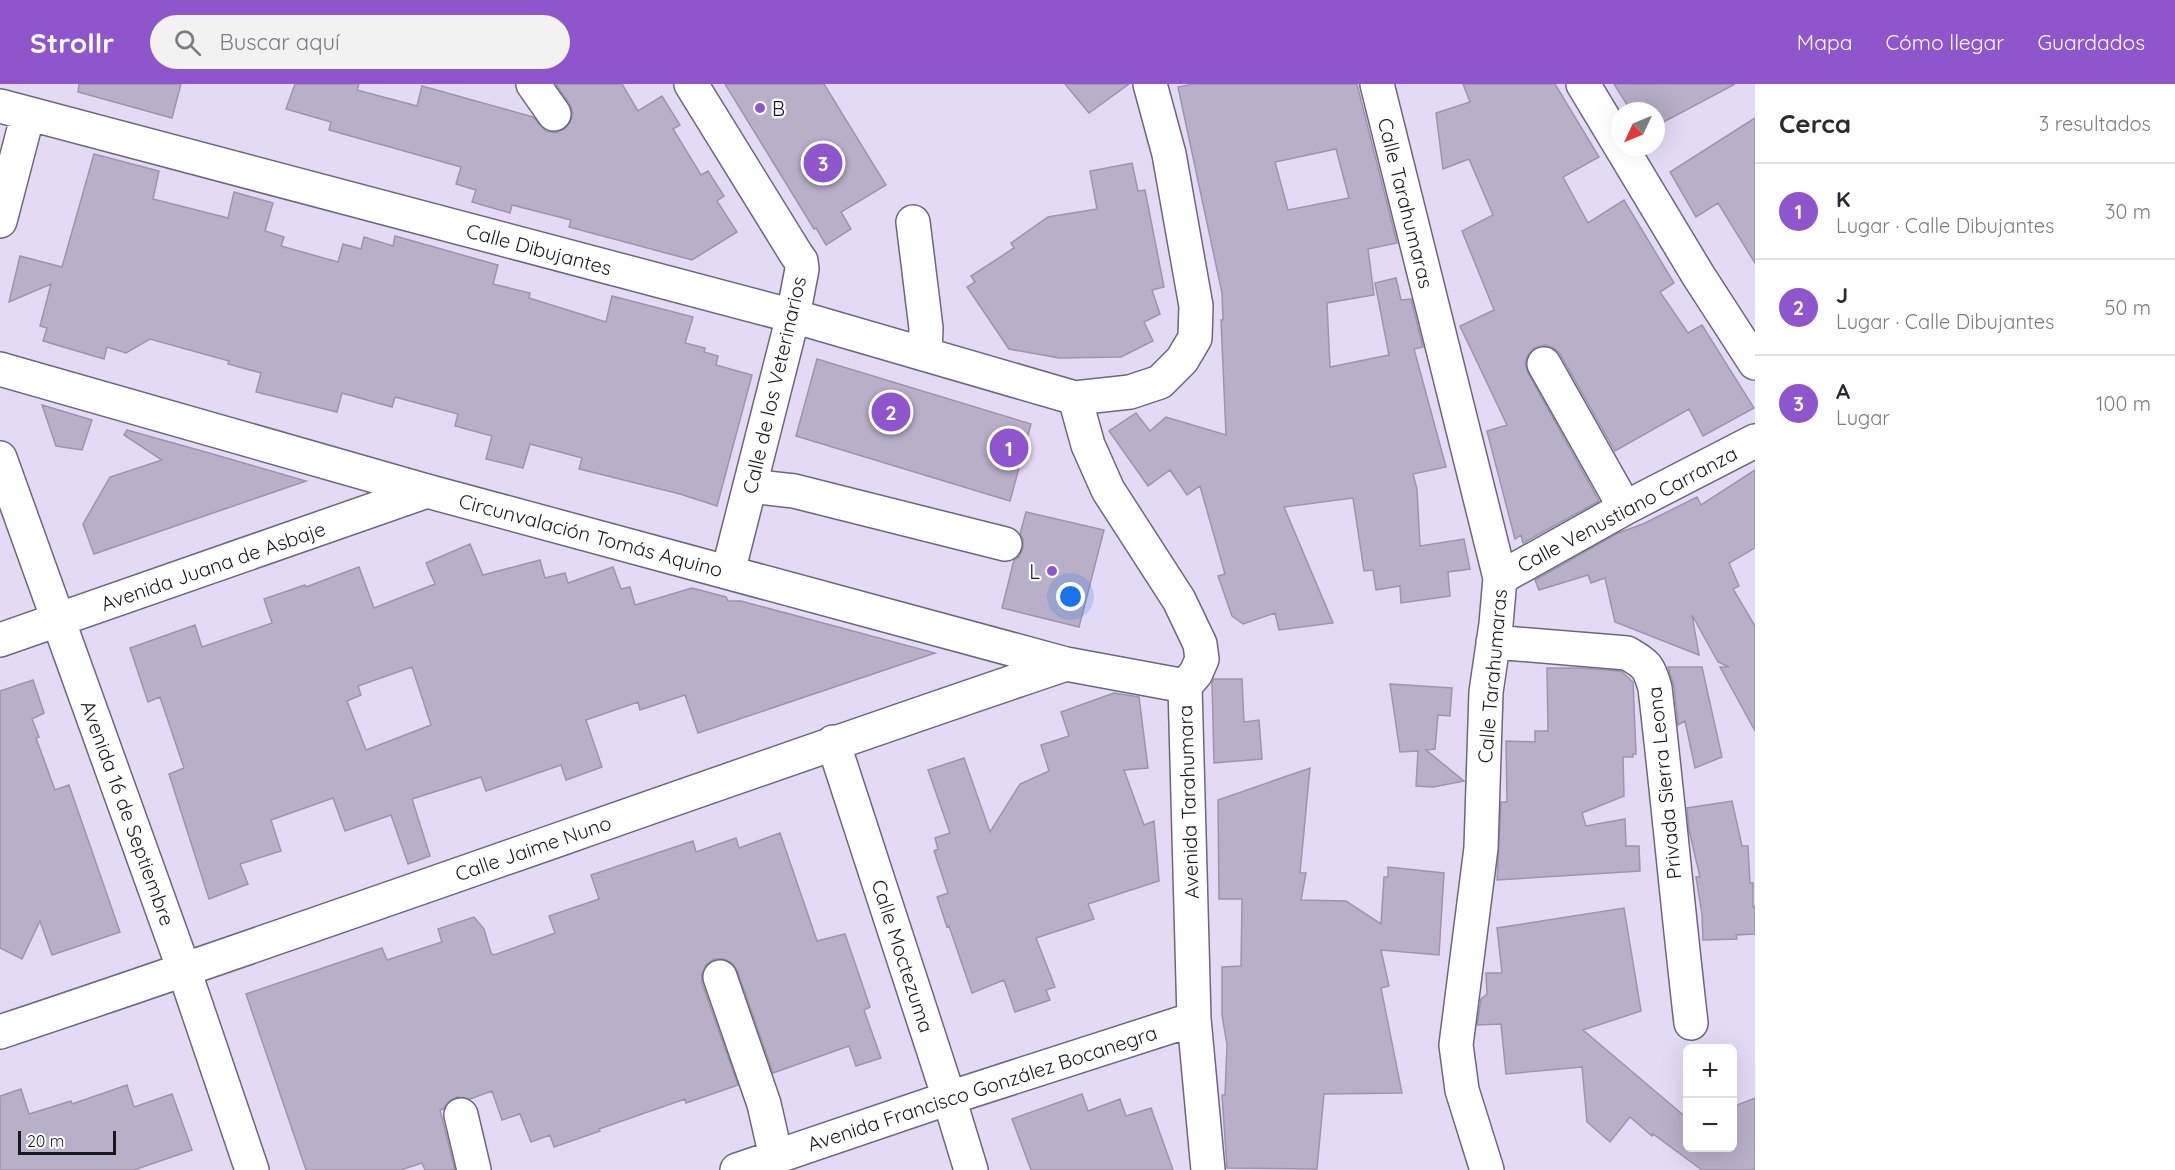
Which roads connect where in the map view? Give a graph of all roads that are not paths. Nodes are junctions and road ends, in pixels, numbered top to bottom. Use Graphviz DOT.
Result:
graph roads {
  1 [pos="533,84"];
  2 [pos="691,84"];
  3 [pos="1150,84"];
  4 [pos="1377,84"];
  5 [pos="1583,84"];
  6 [pos="14,110"];
  7 [pos="554,114"];
  8 [pos="0,221"];
  9 [pos="913,222"];
  10 [pos="793,316"];
  11 [pos="925,354"];
  12 [pos="1755,363"];
  13 [pos="1544,364"];
  14 [pos="0,369"];
  15 [pos="1075,398"];
  16 [pos="1755,441"];
  17 [pos="0,458"];
  18 [pos="750,486"];
  19 [pos="427,491"];
  20 [pos="1625,508"];
  21 [pos="1005,544"];
  22 [pos="728,572"];
  23 [pos="1500,578"];
  24 [pos="59,620"];
  25 [pos="0,640"];
  26 [pos="1492,642"];
  27 [pos="1066,664"];
  28 [pos="1185,686"];
  29 [pos="832,742"];
  30 [pos="184,970"];
  31 [pos="720,977"];
  32 [pos="1194,1019"];
  33 [pos="1691,1023"];
  34 [pos="0,1032"];
  35 [pos="950,1098"];
  36 [pos="461,1115"];
  37 [pos="776,1157"];
  38 [pos="252,1170"];
  39 [pos="474,1170"];
  40 [pos="737,1170"];
  41 [pos="971,1170"];
  42 [pos="1208,1170"];
  43 [pos="1487,1170"];
  1 -- 7 [label="street"];
  2 -- 10 [label="street, Calle de los Veterinarios"];
  3 -- 15 [label="street"];
  4 -- 23 [label="street, Calle Tarahumaras"];
  5 -- 12 [label="street"];
  6 -- 8 [label="street"];
  6 -- 10 [label="street, Calle Dibujantes"];
  9 -- 11 [label="street"];
  10 -- 11 [label="street, Calle Dibujantes"];
  10 -- 18 [label="street, Calle de los Veterinarios"];
  11 -- 15 [label="street, Calle Dibujantes"];
  13 -- 20 [label="street"];
  14 -- 19 [label="street, Circunvalación Tomás Aquino"];
  15 -- 28 [label="street, Avenida Tarahumara"];
  16 -- 20 [label="street, Calle Venustiano Carranza"];
  17 -- 24 [label="street, Avenida 16 de Septiembre"];
  18 -- 21 [label="street"];
  18 -- 22 [label="street, Calle de los Veterinarios"];
  19 -- 22 [label="street, Circunvalación Tomás Aquino"];
  19 -- 24 [label="street, Avenida Juana de Asbaje"];
  20 -- 23 [label="street, Calle Venustiano Carranza"];
  22 -- 27 [label="street, Circunvalación Tomás Aquino"];
  23 -- 26 [label="street, Calle Tarahumaras"];
  24 -- 25 [label="street, Avenida Juana de Asbaje"];
  24 -- 30 [label="street, Avenida 16 de Septiembre"];
  26 -- 33 [label="street, Privada Sierra Leona"];
  26 -- 43 [label="street, Calle Tarahumaras"];
  27 -- 28 [label="street, Circunvalación Tomás Aquino"];
  27 -- 29 [label="street, Calle Jaime Nuno"];
  28 -- 32 [label="street, Avenida Tarahumara"];
  29 -- 30 [label="street, Calle Jaime Nuno"];
  29 -- 35 [label="street, Calle Moctezuma"];
  30 -- 34 [label="street, Calle Jaime Nuno"];
  30 -- 38 [label="street, Avenida 16 de Septiembre"];
  31 -- 37 [label="street"];
  32 -- 35 [label="street, Avenida Francisco González Bocanegra"];
  32 -- 42 [label="street, Avenida Tarahumara"];
  35 -- 37 [label="street, Avenida Francisco González Bocanegra"];
  35 -- 41 [label="street, Calle Moctezuma"];
  36 -- 39 [label="street"];
  37 -- 40 [label="street, Avenida Francisco González Bocanegra"];
}
